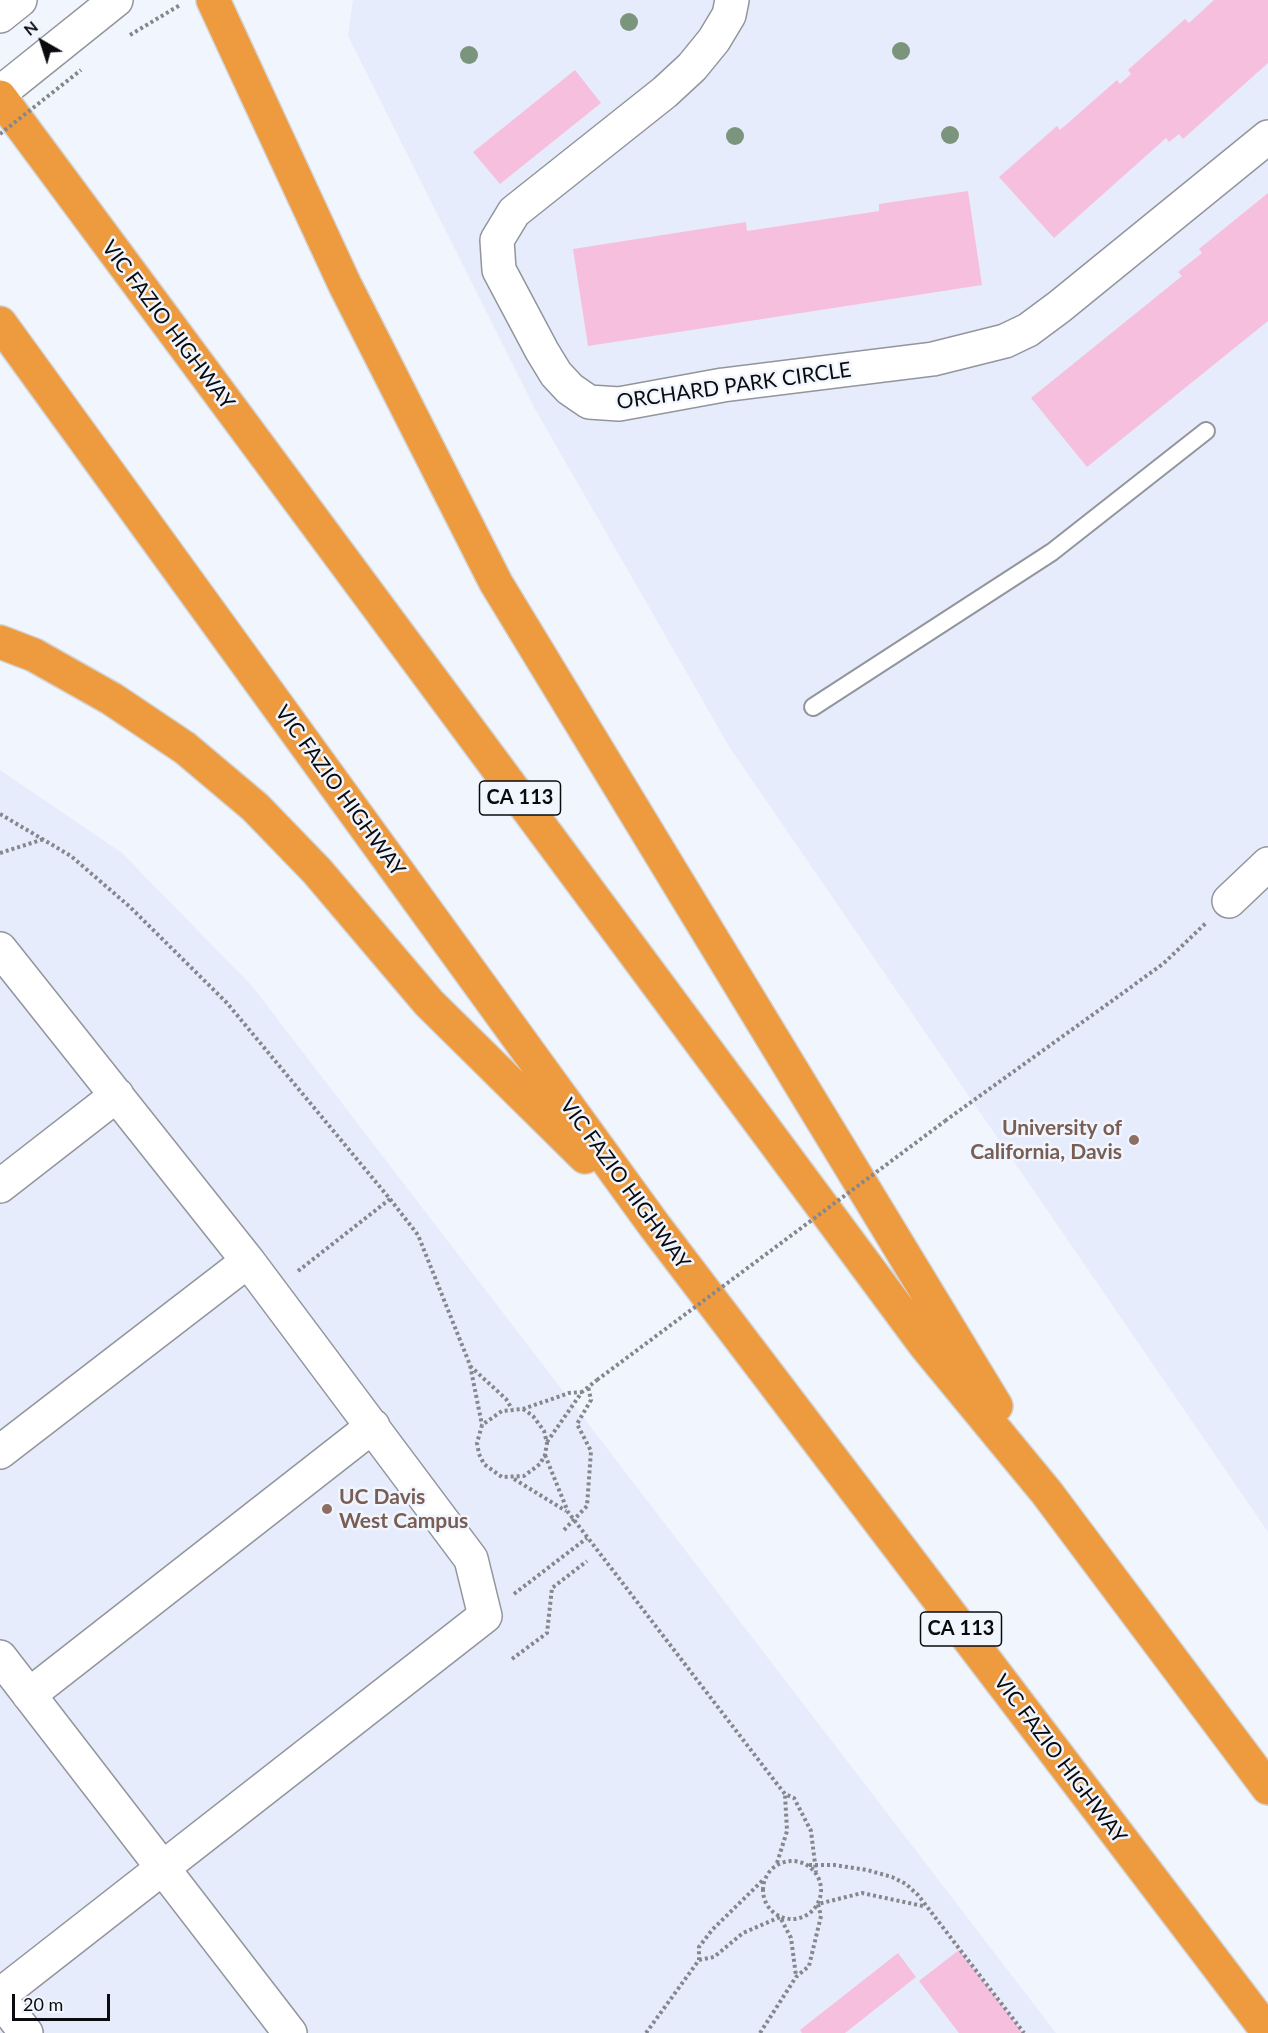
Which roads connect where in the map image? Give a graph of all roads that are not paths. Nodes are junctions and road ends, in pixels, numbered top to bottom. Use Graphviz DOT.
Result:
graph roads {
  1 [pos="20,0"];
  2 [pos="116,0"];
  3 [pos="732,0"];
  4 [pos="199,1"];
  5 [pos="0,16"];
  6 [pos="0,93"];
  7 [pos="0,97"];
  8 [pos="1268,136"];
  9 [pos="0,323"];
  10 [pos="0,331"];
  11 [pos="23,354"];
  12 [pos="1206,431"];
  13 [pos="0,642"];
  14 [pos="813,707"];
  15 [pos="1268,864"];
  16 [pos="1229,901"];
  17 [pos="0,949"];
  18 [pos="117,1095"];
  19 [pos="0,1185"];
  20 [pos="654,1225"];
  21 [pos="248,1261"];
  22 [pos="374,1426"];
  23 [pos="0,1452"];
  24 [pos="1047,1493"];
  25 [pos="0,1657"];
  26 [pos="29,1695"];
  27 [pos="1268,1788"];
  28 [pos="161,1869"];
  29 [pos="0,1997"];
  30 [pos="1268,2032"];
  31 [pos="26,2033"];
  32 [pos="290,2033"];
  1 -- 5 [label="street"];
  2 -- 6 [label="street"];
  3 -- 8 [label="street, ORCHARD PARK CIRCLE"];
  4 -- 24 [label="highway"];
  7 -- 24 [label="highway, VIC FAZIO HIGHWAY / CA 113"];
  9 -- 11 [label="highway, VIC FAZIO HIGHWAY / CA 113"];
  10 -- 11 [label="highway"];
  11 -- 20 [label="highway, VIC FAZIO HIGHWAY / CA 113"];
  12 -- 14 [label="lane"];
  13 -- 20 [label="highway"];
  15 -- 16 [label="street"];
  17 -- 18 [label="street"];
  18 -- 19 [label="street"];
  18 -- 21 [label="street"];
  20 -- 30 [label="highway, VIC FAZIO HIGHWAY / CA 113"];
  21 -- 22 [label="street"];
  21 -- 23 [label="street"];
  22 -- 26 [label="street"];
  22 -- 28 [label="street"];
  24 -- 27 [label="highway, VIC FAZIO HIGHWAY / CA 113"];
  25 -- 26 [label="street"];
  26 -- 28 [label="street"];
  28 -- 29 [label="street"];
  28 -- 32 [label="street"];
  29 -- 31 [label="street"];
}
